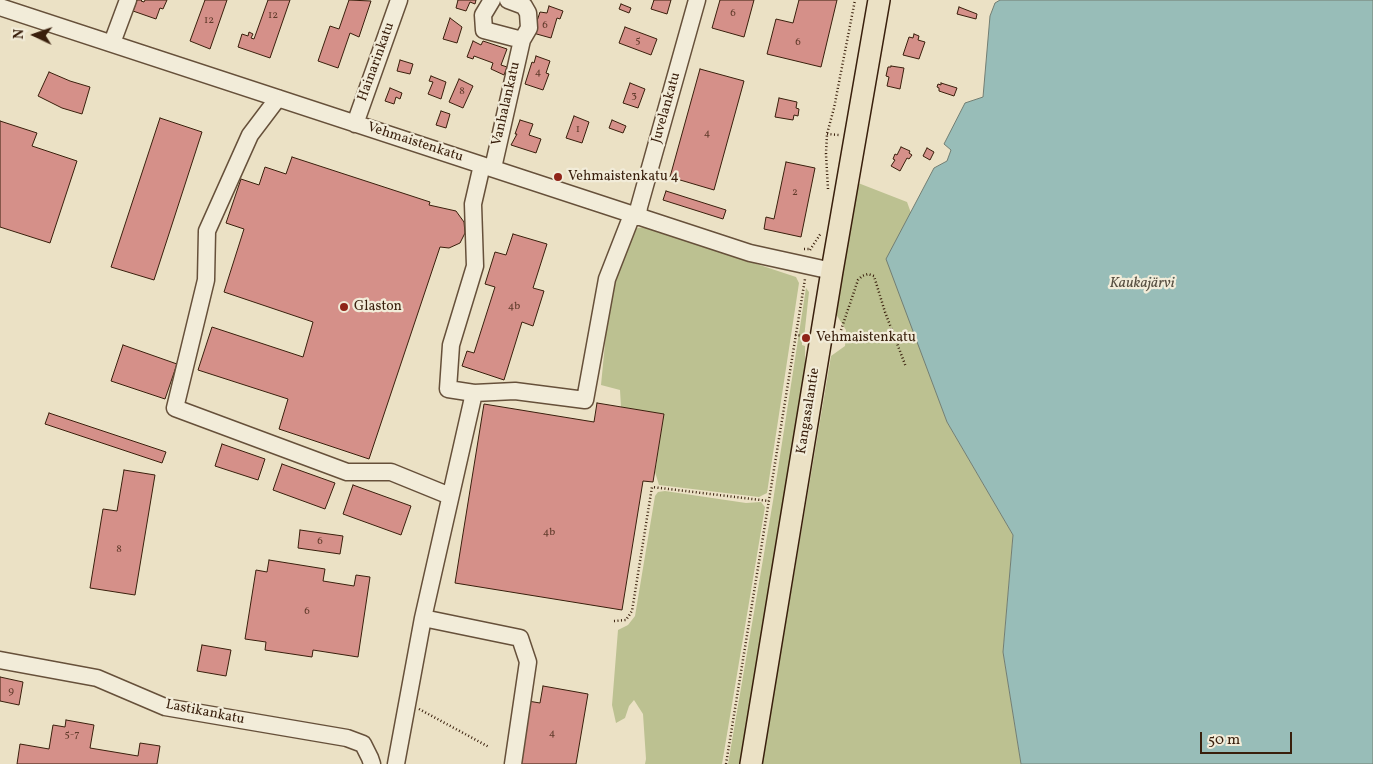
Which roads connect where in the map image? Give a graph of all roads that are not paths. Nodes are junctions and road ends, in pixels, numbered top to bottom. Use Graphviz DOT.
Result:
graph roads {
  1 [pos="128,0"];
  2 [pos="399,0"];
  3 [pos="491,0"];
  4 [pos="508,0"];
  5 [pos="697,0"];
  6 [pos="879,0"];
  7 [pos="0,7"];
  8 [pos="522,40"];
  9 [pos="112,44"];
  10 [pos="278,98"];
  11 [pos="355,124"];
  12 [pos="487,166"];
  13 [pos="635,215"];
  14 [pos="832,271"];
  15 [pos="474,392"];
  16 [pos="450,496"];
  17 [pos="423,618"];
  18 [pos="0,660"];
  19 [pos="372,764"];
  20 [pos="396,764"];
  21 [pos="513,764"];
  22 [pos="751,764"];
  1 -- 9 [label="street"];
  2 -- 11 [label="street, Hainarinkatu"];
  3 -- 8 [label="street"];
  4 -- 8 [label="street, Vanhalankatu"];
  5 -- 13 [label="street, Juvelankatu"];
  6 -- 14 [label="main road, Kangasalantie"];
  7 -- 9 [label="street, Vehmaistenkatu"];
  8 -- 12 [label="street, Vanhalankatu"];
  9 -- 10 [label="street, Vehmaistenkatu"];
  10 -- 11 [label="street, Vehmaistenkatu"];
  10 -- 16 [label="street"];
  11 -- 12 [label="street, Vehmaistenkatu"];
  12 -- 13 [label="street, Vehmaistenkatu"];
  12 -- 15 [label="street, Vanhalankatu"];
  13 -- 14 [label="street, Vehmaistenkatu"];
  13 -- 15 [label="street, Juvelankatu"];
  14 -- 22 [label="main road, Kangasalantie"];
  15 -- 16 [label="street"];
  16 -- 17 [label="street"];
  17 -- 20 [label="street"];
  17 -- 21 [label="street"];
  18 -- 19 [label="street, Lastikankatu"];
}
